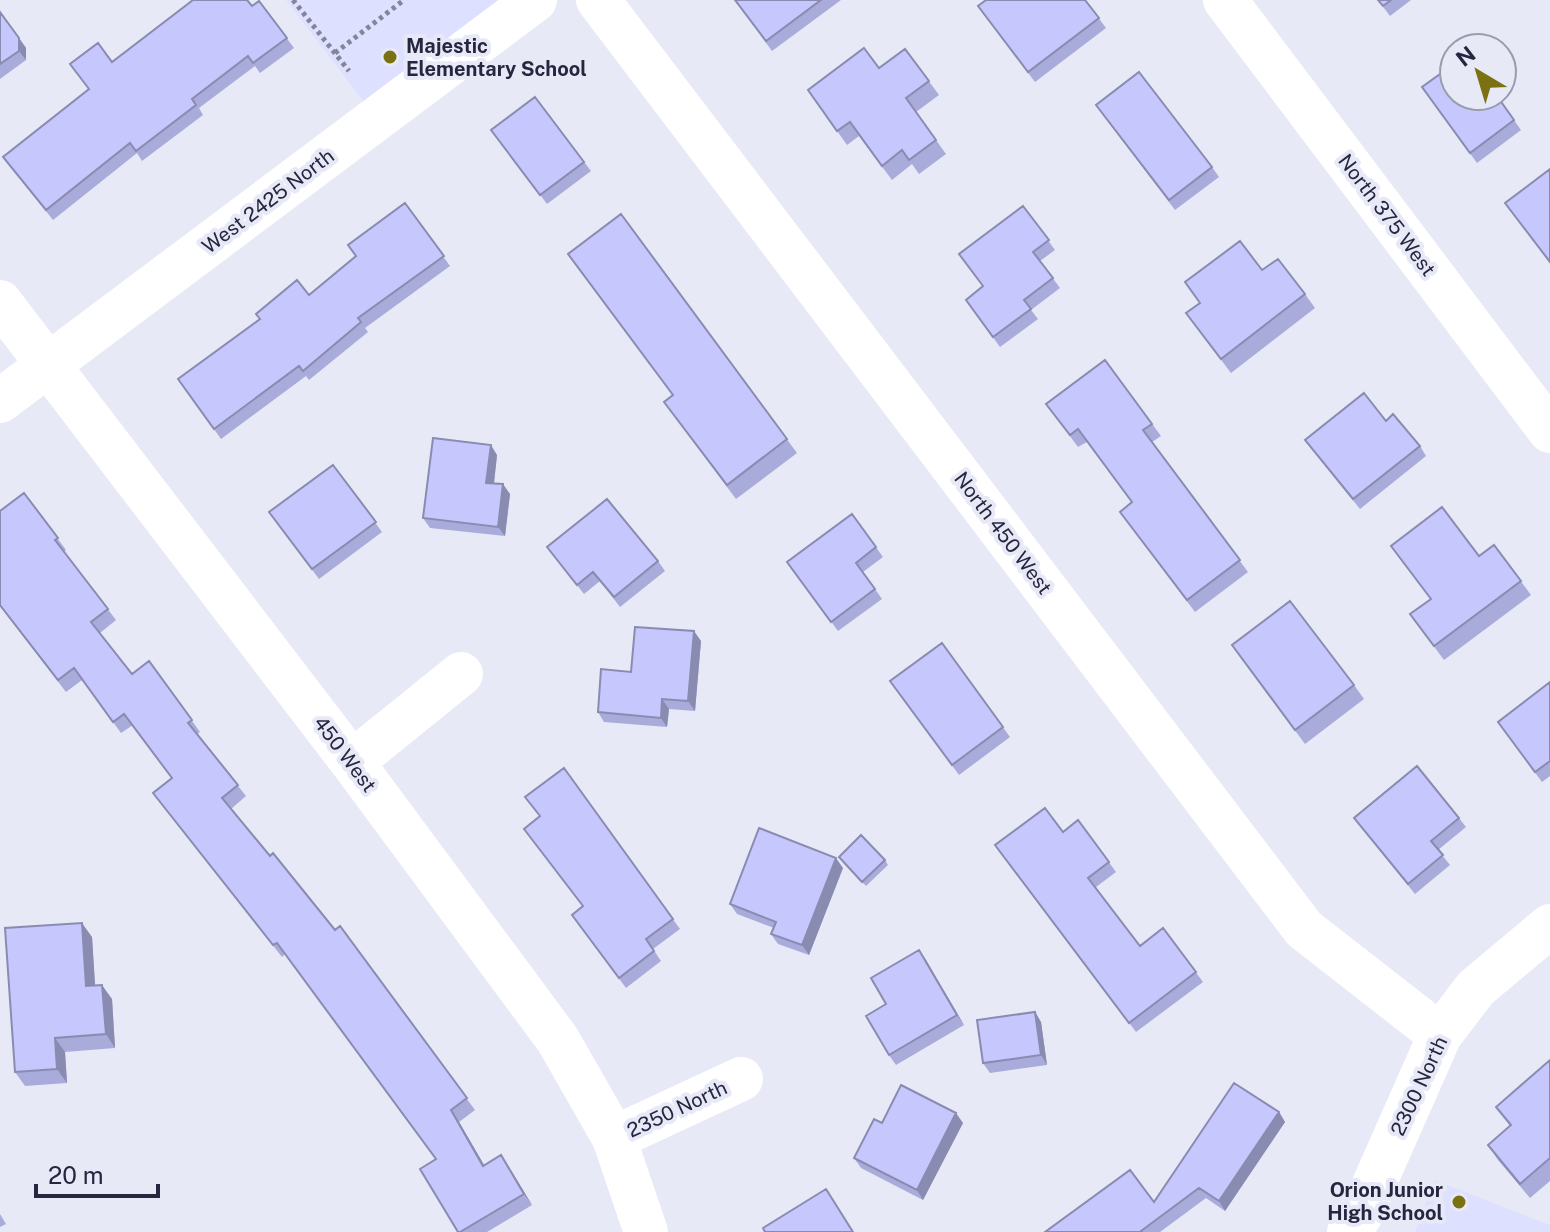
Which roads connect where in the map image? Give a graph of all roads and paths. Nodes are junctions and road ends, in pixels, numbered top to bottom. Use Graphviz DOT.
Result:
graph roads {
  1 [pos="293,0"];
  2 [pos="404,0"];
  3 [pos="535,0"];
  4 [pos="598,0"];
  5 [pos="1225,0"];
  6 [pos="335,53"];
  7 [pos="349,71"];
  8 [pos="0,302"];
  9 [pos="47,365"];
  10 [pos="0,401"];
  11 [pos="1550,431"];
  12 [pos="461,674"];
  13 [pos="352,762"];
  14 [pos="1550,926"];
  15 [pos="1440,1035"];
  16 [pos="741,1079"];
  17 [pos="614,1138"];
  18 [pos="646,1232"];
  19 [pos="1349,1232"];
  1 -- 6 [label="path"];
  2 -- 6 [label="path"];
  3 -- 9 [label="street, West 2425 North"];
  4 -- 15 [label="street, North 450 West"];
  5 -- 11 [label="street, North 375 West"];
  6 -- 7 [label="path"];
  8 -- 9 [label="street, 450 West"];
  9 -- 10 [label="street, West 2425 North"];
  9 -- 13 [label="street, 450 West"];
  12 -- 13 [label="street"];
  13 -- 17 [label="street, 450 West"];
  14 -- 15 [label="street, 2300 North"];
  15 -- 19 [label="street, 2300 North"];
  16 -- 17 [label="street, 2350 North"];
  17 -- 18 [label="street, 450 West"];
}
